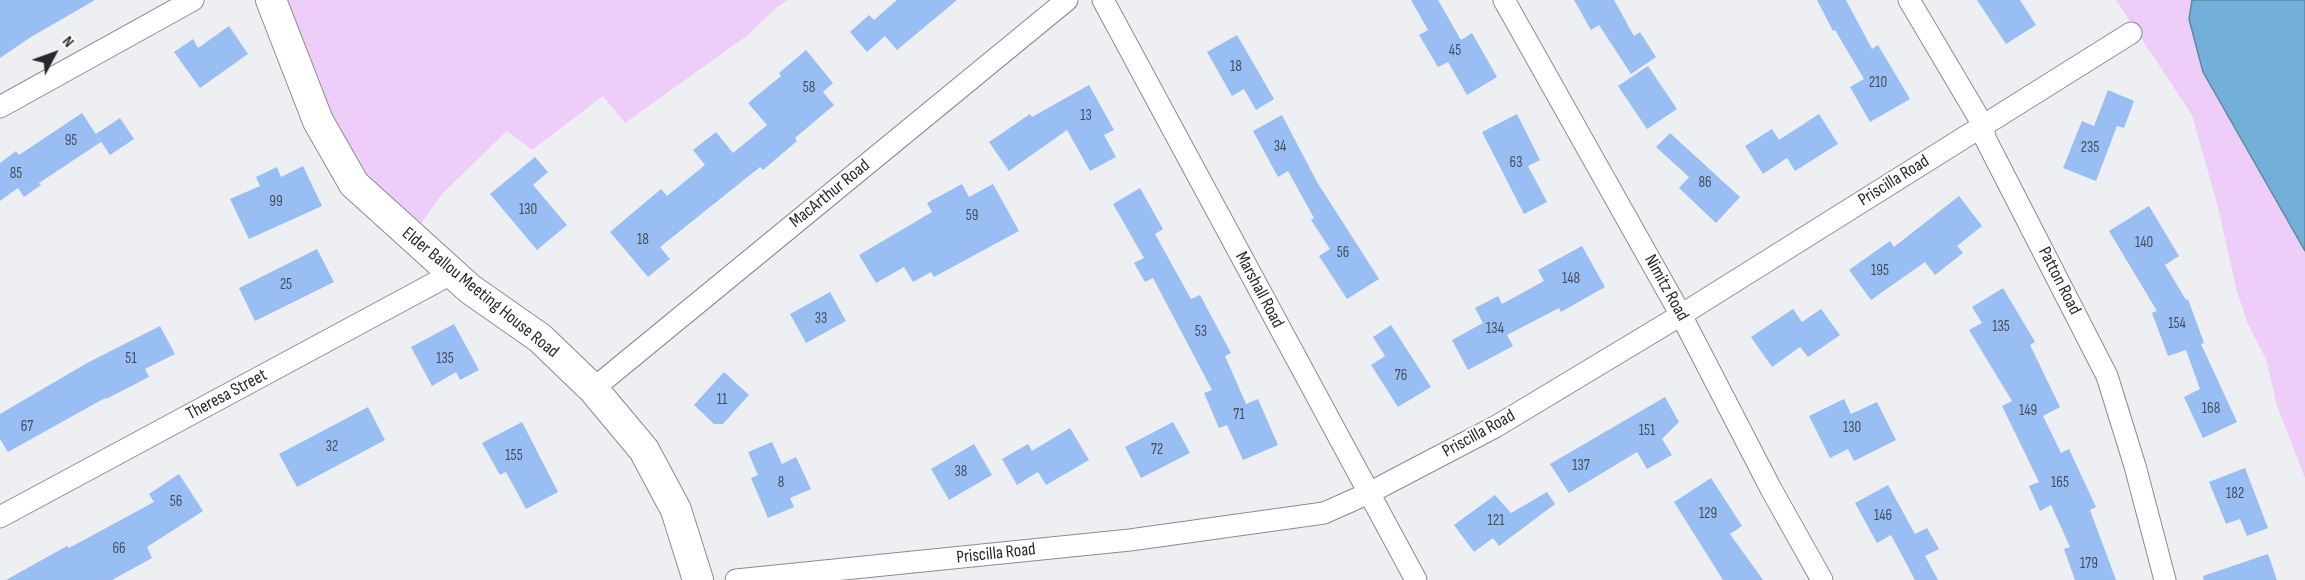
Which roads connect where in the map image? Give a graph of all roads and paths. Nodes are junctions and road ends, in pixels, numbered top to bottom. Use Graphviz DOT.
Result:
graph roads {
  1 [pos="193,0"];
  2 [pos="272,0"];
  3 [pos="1067,0"];
  4 [pos="1103,0"];
  5 [pos="1504,0"];
  6 [pos="1909,0"];
  7 [pos="2131,33"];
  8 [pos="0,106"];
  9 [pos="1983,125"];
  10 [pos="453,273"];
  11 [pos="1681,315"];
  12 [pos="593,389"];
  13 [pos="1369,493"];
  14 [pos="0,517"];
  15 [pos="699,580"];
  16 [pos="736,580"];
  17 [pos="1416,580"];
  18 [pos="1822,580"];
  19 [pos="2165,580"];
  1 -- 8 [label="street"];
  2 -- 10 [label="street, Elder Ballou Meeting House Road"];
  3 -- 12 [label="street, MacArthur Road"];
  4 -- 13 [label="street, Marshall Road"];
  5 -- 11 [label="street, Nimitz Road"];
  6 -- 9 [label="street, Patton Road"];
  7 -- 9 [label="street, Priscilla Road"];
  9 -- 11 [label="street, Priscilla Road"];
  9 -- 19 [label="street, Patton Road"];
  10 -- 12 [label="street, Elder Ballou Meeting House Road"];
  10 -- 14 [label="street, Theresa Street"];
  11 -- 13 [label="street, Priscilla Road"];
  11 -- 18 [label="street, Nimitz Road"];
  12 -- 15 [label="street, Elder Ballou Meeting House Road"];
  13 -- 16 [label="street, Priscilla Road"];
  13 -- 17 [label="street, Marshall Road"];
}
